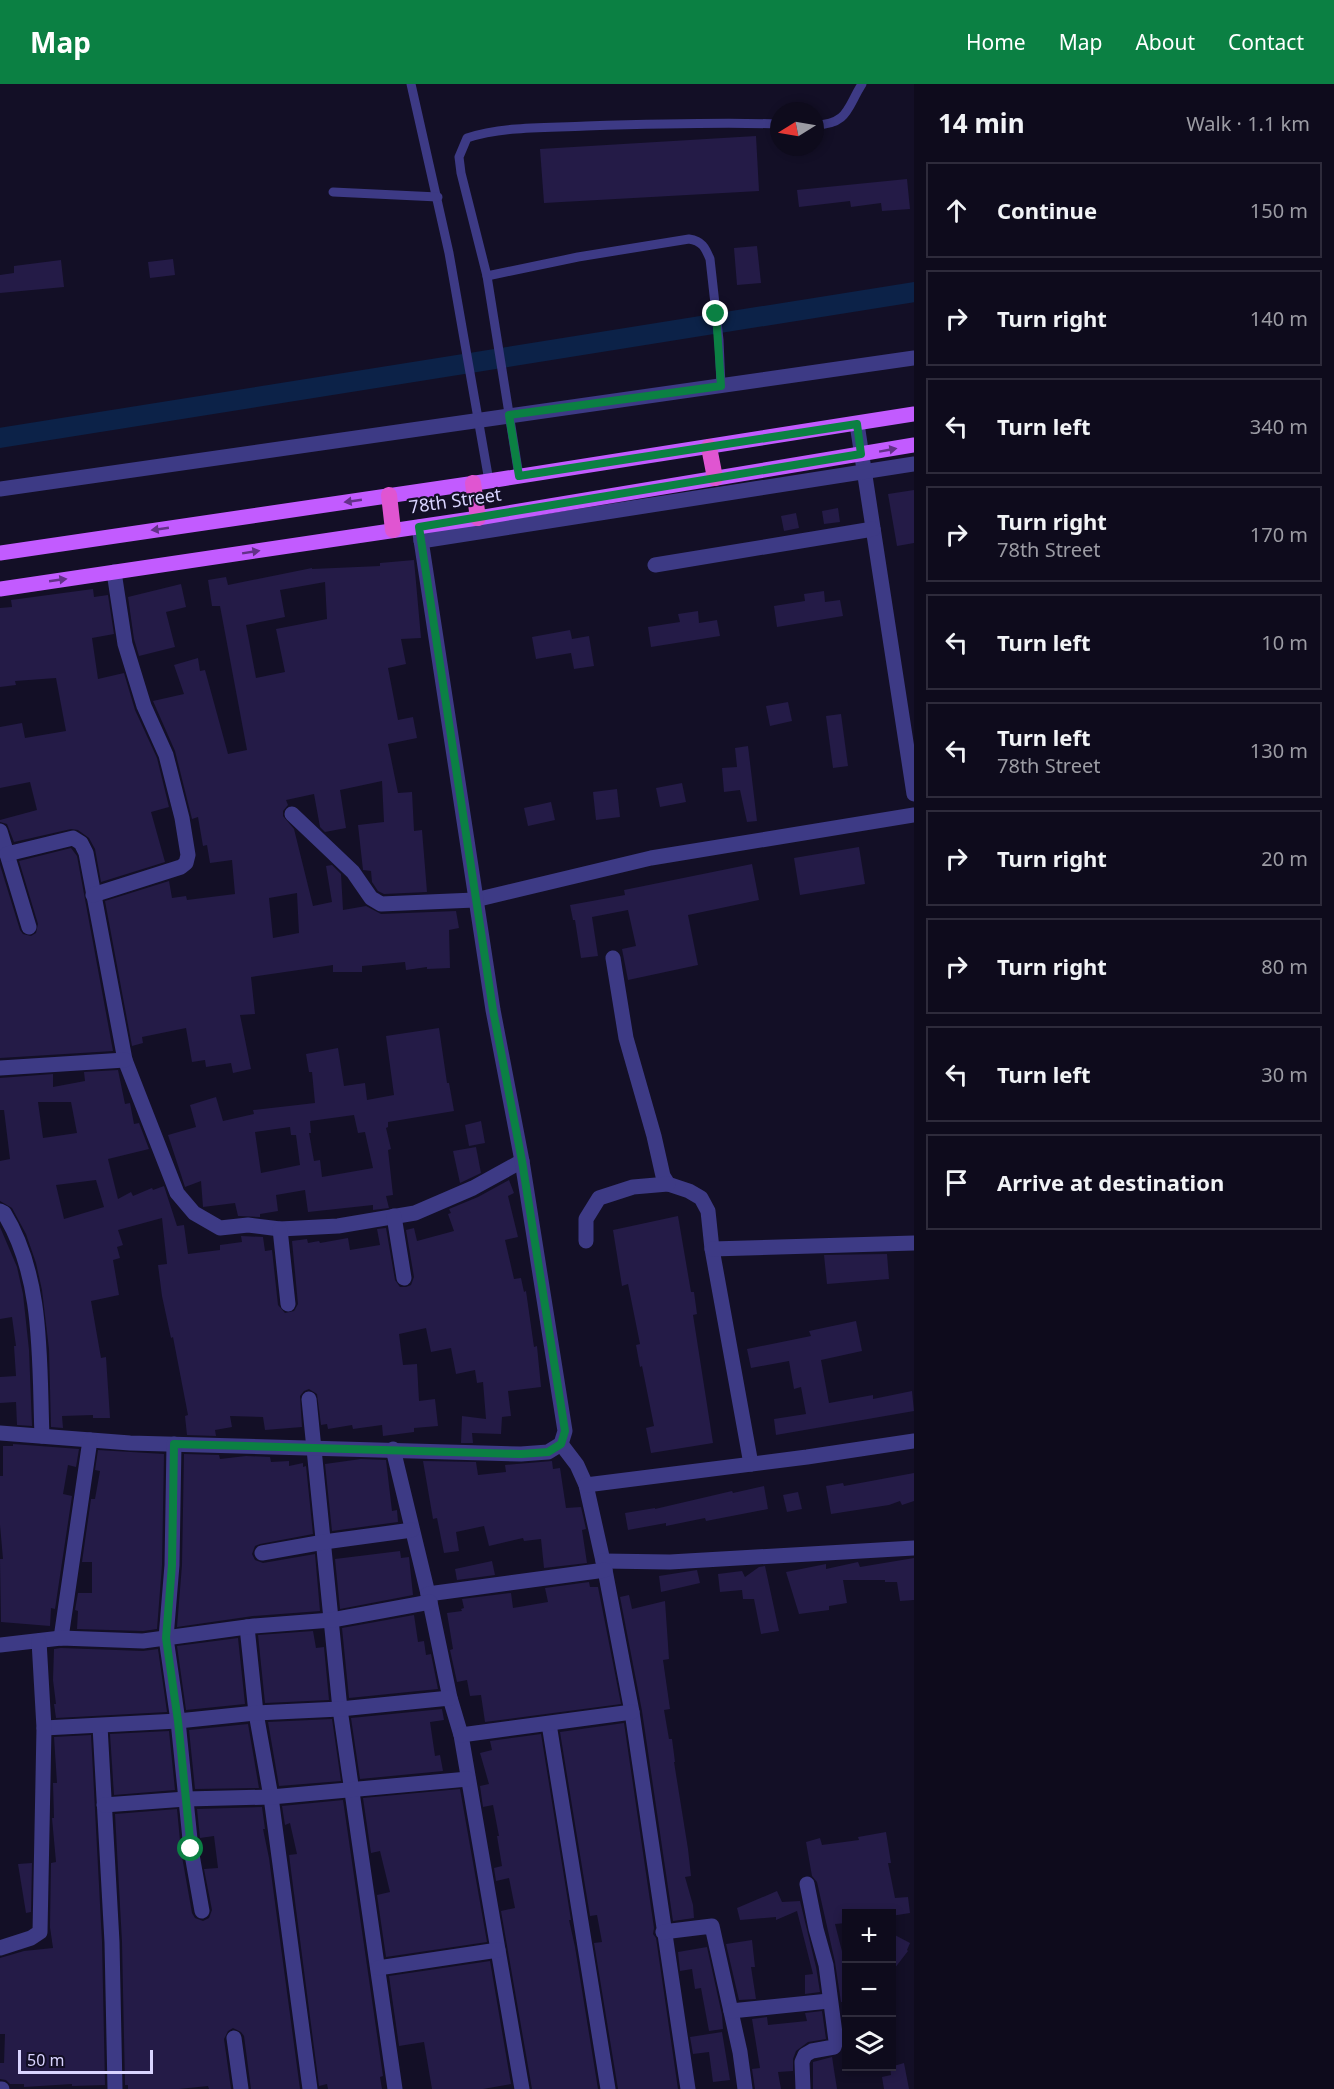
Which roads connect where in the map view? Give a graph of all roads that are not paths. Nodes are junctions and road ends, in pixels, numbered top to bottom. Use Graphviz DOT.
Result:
graph roads {
  1 [pos="411,84"];
  2 [pos="862,84"];
  3 [pos="770,124"];
  4 [pos="824,124"];
  5 [pos="333,192"];
  6 [pos="438,197"];
  7 [pos="487,276"];
  8 [pos="914,358"];
  9 [pos="721,386"];
  10 [pos="914,414"];
  11 [pos="509,415"];
  12 [pos="480,419"];
  13 [pos="857,424"];
  14 [pos="914,445"];
  15 [pos="709,447"];
  16 [pos="861,454"];
  17 [pos="914,464"];
  18 [pos="864,472"];
  19 [pos="519,476"];
  20 [pos="715,478"];
  21 [pos="481,482"];
  22 [pos="0,489"];
  23 [pos="389,495"];
  24 [pos="478,518"];
  25 [pos="393,530"];
  26 [pos="873,530"];
  27 [pos="420,534"];
  28 [pos="0,553"];
  29 [pos="655,565"];
  30 [pos="114,572"];
  31 [pos="0,588"];
  32 [pos="914,794"];
  33 [pos="292,814"];
  34 [pos="914,815"];
  35 [pos="0,831"];
  36 [pos="7,854"];
  37 [pos="93,895"];
  38 [pos="475,900"];
  39 [pos="29,927"];
  40 [pos="613,957"];
  41 [pos="124,1060"];
  42 [pos="0,1068"];
  43 [pos="522,1161"];
  44 [pos="668,1184"];
  45 [pos="0,1211"];
  46 [pos="394,1216"];
  47 [pos="280,1229"];
  48 [pos="586,1241"];
  49 [pos="914,1243"];
  50 [pos="712,1250"];
  51 [pos="404,1278"];
  52 [pos="288,1304"];
  53 [pos="309,1399"];
  54 [pos="0,1433"];
  55 [pos="42,1436"];
  56 [pos="90,1440"];
  57 [pos="914,1441"];
  58 [pos="174,1444"];
  59 [pos="561,1444"];
  60 [pos="314,1448"];
  61 [pos="393,1449"];
  62 [pos="751,1464"];
  63 [pos="586,1485"];
  64 [pos="412,1530"];
  65 [pos="324,1542"];
  66 [pos="914,1548"];
  67 [pos="262,1553"];
  68 [pos="604,1565"];
  69 [pos="429,1598"];
  70 [pos="332,1620"];
  71 [pos="247,1627"];
  72 [pos="61,1638"];
  73 [pos="166,1638"];
  74 [pos="39,1641"];
  75 [pos="0,1645"];
  76 [pos="450,1698"];
  77 [pos="340,1709"];
  78 [pos="632,1712"];
  79 [pos="256,1713"];
  80 [pos="178,1721"];
  81 [pos="549,1724"];
  82 [pos="100,1726"];
  83 [pos="44,1728"];
  84 [pos="460,1735"];
  85 [pos="468,1779"];
  86 [pos="353,1790"];
  87 [pos="271,1797"];
  88 [pos="186,1799"];
  89 [pos="104,1805"];
  90 [pos="807,1884"];
  91 [pos="202,1911"];
  92 [pos="663,1932"];
  93 [pos="0,1948"];
  94 [pos="498,1950"];
  95 [pos="378,1968"];
  96 [pos="829,2001"];
  97 [pos="731,2012"];
  98 [pos="234,2038"];
  99 [pos="115,2089"];
  100 [pos="241,2089"];
  101 [pos="310,2089"];
  102 [pos="395,2089"];
  103 [pos="522,2089"];
  104 [pos="608,2089"];
  105 [pos="688,2089"];
  106 [pos="745,2089"];
  107 [pos="803,2089"];
  1 -- 6 [label="lane"];
  2 -- 4 [label="lane"];
  3 -- 7 [label="lane"];
  5 -- 6 [label="lane"];
  6 -- 12 [label="lane"];
  7 -- 9 [label="lane"];
  7 -- 11 [label="lane"];
  8 -- 9 [label="street"];
  9 -- 11 [label="street"];
  10 -- 13 [label="main road, 78th Street"];
  11 -- 12 [label="street"];
  11 -- 19 [label="lane"];
  12 -- 21 [label="lane"];
  12 -- 22 [label="street"];
  13 -- 15 [label="main road, 78th Street"];
  13 -- 16 [label="street"];
  16 -- 14 [label="main road, 78th Street, one-way"];
  15 -- 19 [label="main road, 78th Street"];
  15 -- 20 [label="highway"];
  16 -- 18 [label="street"];
  16 -- 20 [label="main road, 78th Street"];
  17 -- 18 [label="street"];
  18 -- 26 [label="street"];
  18 -- 27 [label="street"];
  19 -- 21 [label="main road, 78th Street"];
  20 -- 24 [label="main road, 78th Street"];
  21 -- 23 [label="main road, 78th Street"];
  21 -- 24 [label="highway"];
  23 -- 25 [label="highway"];
  23 -- 28 [label="main road, 78th Street, one-way"];
  24 -- 27 [label="main road, 78th Street"];
  25 -- 27 [label="main road, 78th Street"];
  30 -- 25 [label="main road, 78th Street, one-way"];
  26 -- 29 [label="street"];
  26 -- 32 [label="street"];
  27 -- 38 [label="street"];
  31 -- 30 [label="main road, 78th Street, one-way"];
  30 -- 37 [label="street"];
  33 -- 38 [label="street"];
  34 -- 38 [label="street"];
  35 -- 36 [label="street"];
  36 -- 37 [label="street"];
  36 -- 39 [label="street"];
  37 -- 41 [label="street"];
  38 -- 43 [label="street"];
  40 -- 44 [label="street"];
  41 -- 42 [label="street"];
  41 -- 47 [label="street"];
  43 -- 46 [label="street"];
  43 -- 59 [label="street"];
  44 -- 48 [label="street"];
  44 -- 50 [label="street"];
  45 -- 55 [label="street"];
  46 -- 47 [label="street"];
  46 -- 51 [label="street"];
  47 -- 52 [label="street"];
  49 -- 50 [label="street"];
  50 -- 62 [label="street"];
  53 -- 60 [label="street"];
  54 -- 55 [label="street"];
  55 -- 56 [label="street"];
  56 -- 58 [label="street"];
  56 -- 72 [label="street"];
  57 -- 62 [label="street"];
  58 -- 60 [label="street"];
  58 -- 73 [label="street"];
  59 -- 61 [label="street"];
  59 -- 63 [label="street"];
  60 -- 61 [label="street"];
  60 -- 65 [label="street"];
  61 -- 64 [label="street"];
  62 -- 63 [label="street"];
  63 -- 68 [label="street"];
  64 -- 65 [label="street"];
  64 -- 69 [label="street"];
  65 -- 67 [label="street"];
  65 -- 70 [label="street"];
  66 -- 68 [label="street"];
  68 -- 69 [label="street"];
  68 -- 78 [label="street"];
  69 -- 70 [label="street"];
  69 -- 76 [label="street"];
  70 -- 71 [label="street"];
  70 -- 77 [label="street"];
  71 -- 73 [label="street"];
  71 -- 79 [label="street"];
  72 -- 73 [label="street"];
  72 -- 74 [label="street"];
  73 -- 80 [label="street"];
  74 -- 75 [label="street"];
  74 -- 83 [label="street"];
  76 -- 77 [label="street"];
  76 -- 84 [label="street"];
  77 -- 79 [label="street"];
  77 -- 86 [label="street"];
  78 -- 81 [label="street"];
  78 -- 92 [label="street"];
  79 -- 80 [label="street"];
  79 -- 87 [label="street"];
  80 -- 82 [label="street"];
  80 -- 88 [label="street"];
  81 -- 84 [label="street"];
  81 -- 104 [label="street"];
  82 -- 83 [label="street"];
  82 -- 89 [label="street"];
  83 -- 93 [label="street"];
  84 -- 85 [label="street"];
  85 -- 86 [label="street"];
  85 -- 94 [label="street"];
  86 -- 87 [label="street"];
  86 -- 95 [label="street"];
  87 -- 88 [label="street"];
  87 -- 101 [label="street"];
  88 -- 89 [label="street"];
  88 -- 91 [label="street"];
  89 -- 99 [label="street"];
  90 -- 96 [label="street"];
  92 -- 97 [label="street"];
  92 -- 105 [label="street"];
  94 -- 95 [label="street"];
  94 -- 103 [label="street"];
  95 -- 102 [label="street"];
  96 -- 97 [label="street"];
  96 -- 107 [label="street"];
  97 -- 106 [label="street"];
  98 -- 100 [label="street"];
}
